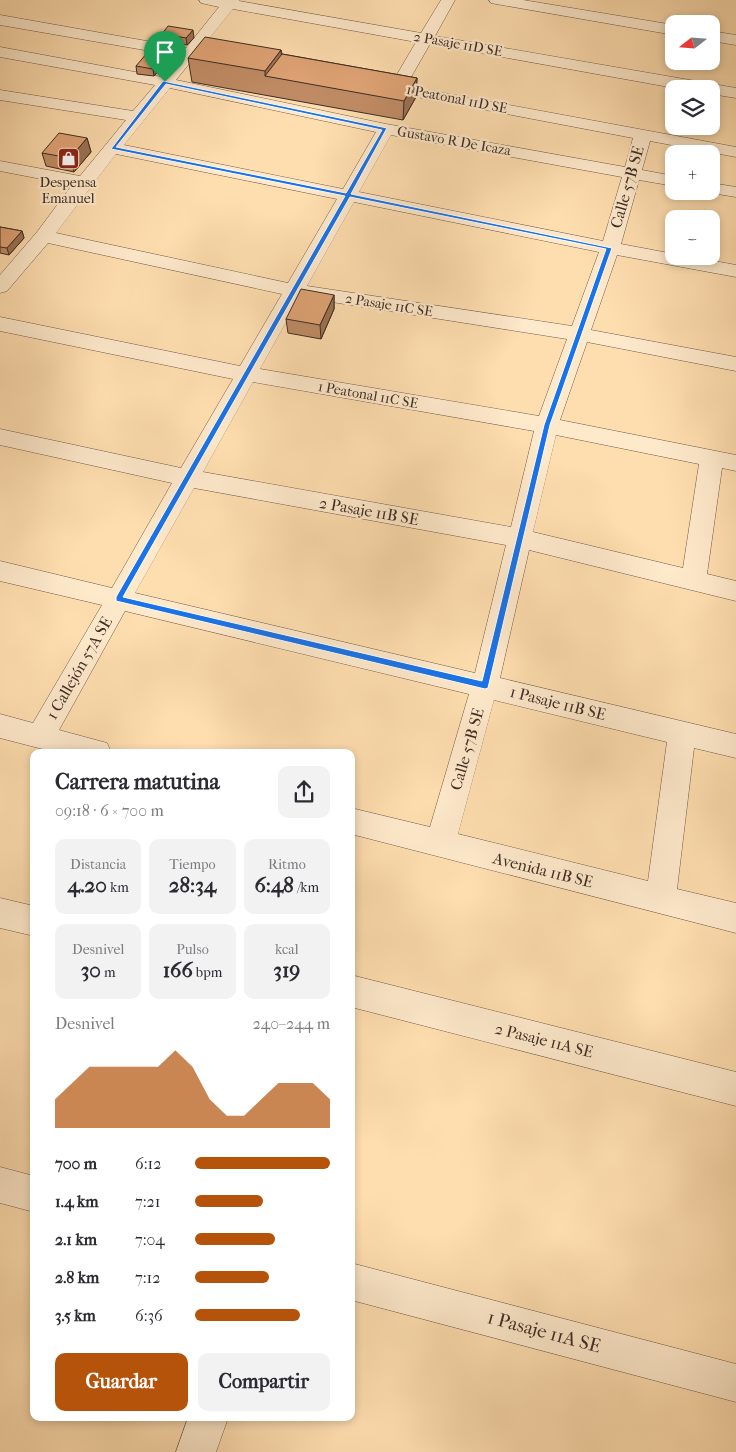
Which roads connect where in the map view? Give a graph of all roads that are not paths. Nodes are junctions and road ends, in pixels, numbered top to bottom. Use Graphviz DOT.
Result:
graph roads {
  1 [pos="206,0"];
  2 [pos="448,0"];
  3 [pos="496,0"];
  4 [pos="231,2"];
  5 [pos="0,20"];
  6 [pos="665,28"];
  7 [pos="720,37"];
  8 [pos="426,39"];
  9 [pos="736,40"];
  10 [pos="0,52"];
  11 [pos="189,54"];
  12 [pos="246,63"];
  13 [pos="665,81"];
  14 [pos="165,82"];
  15 [pos="368,83"];
  16 [pos="397,88"];
  17 [pos="720,91"];
  18 [pos="736,94"];
  19 [pos="0,95"];
  20 [pos="137,117"];
  21 [pos="386,129"];
  22 [pos="643,134"];
  23 [pos="113,148"];
  24 [pos="736,152"];
  25 [pos="0,166"];
  26 [pos="631,173"];
  27 [pos="665,179"];
  28 [pos="84,182"];
  29 [pos="720,189"];
  30 [pos="736,192"];
  31 [pos="348,195"];
  32 [pos="44,236"];
  33 [pos="610,248"];
  34 [pos="9,264"];
  35 [pos="736,271"];
  36 [pos="0,287"];
  37 [pos="294,290"];
  38 [pos="0,324"];
  39 [pos="579,334"];
  40 [pos="736,364"];
  41 [pos="246,374"];
  42 [pos="547,425"];
  43 [pos="0,437"];
  44 [pos="712,458"];
  45 [pos="736,463"];
  46 [pos="187,478"];
  47 [pos="520,538"];
  48 [pos="0,571"];
  49 [pos="693,580"];
  50 [pos="736,591"];
  51 [pos="118,599"];
  52 [pos="485,685"];
  53 [pos="0,726"];
  54 [pos="682,734"];
  55 [pos="40,737"];
  56 [pos="736,746"];
  57 [pos="86,749"];
  58 [pos="355,822"];
  59 [pos="440,844"];
  60 [pos="661,899"];
  61 [pos="0,913"];
  62 [pos="736,918"];
  63 [pos="30,920"];
  64 [pos="355,992"];
  65 [pos="736,1089"];
  66 [pos="0,1185"];
  67 [pos="30,1193"];
  68 [pos="355,1283"];
  69 [pos="736,1383"];
  70 [pos="207,1421"];
  71 [pos="196,1452"];
  1 -- 4 [label="street, 2 Pasaje 11D SE"];
  2 -- 8 [label="street"];
  3 -- 6 [label="street"];
  4 -- 8 [label="street, 2 Pasaje 11D SE"];
  4 -- 11 [label="street"];
  5 -- 11 [label="street"];
  7 -- 9 [label="street"];
  8 -- 13 [label="street, 2 Pasaje 11D SE"];
  8 -- 16 [label="street"];
  10 -- 14 [label="street, Gustavo R De Icaza"];
  11 -- 12 [label="street"];
  11 -- 14 [label="street"];
  14 -- 20 [label="street"];
  14 -- 21 [label="street, Gustavo R De Icaza"];
  15 -- 16 [label="street, 1 Peatonal 11D SE"];
  16 -- 22 [label="street, 1 Peatonal 11D SE"];
  17 -- 18 [label="street, 2 Pasaje 11D SE"];
  19 -- 20 [label="street"];
  20 -- 23 [label="street"];
  21 -- 26 [label="street, Gustavo R De Icaza"];
  21 -- 31 [label="street, 1 Callejón 57A SE"];
  22 -- 24 [label="street, 1 Peatonal 11D SE"];
  22 -- 26 [label="street, Calle 57B SE"];
  23 -- 28 [label="street"];
  23 -- 31 [label="street"];
  25 -- 28 [label="street"];
  26 -- 27 [label="street, Gustavo R De Icaza"];
  26 -- 33 [label="street, Calle 57B SE"];
  28 -- 32 [label="street"];
  29 -- 30 [label="street"];
  31 -- 33 [label="street"];
  31 -- 37 [label="street, 1 Callejón 57A SE"];
  32 -- 34 [label="street"];
  32 -- 37 [label="street, 2 Pasaje 11C SE"];
  33 -- 35 [label="street"];
  33 -- 39 [label="street, Calle 57B SE"];
  34 -- 36 [label="street"];
  37 -- 39 [label="street, 2 Pasaje 11C SE"];
  37 -- 41 [label="street, 1 Callejón 57A SE"];
  38 -- 41 [label="street, 1 Peatonal 11C SE"];
  39 -- 40 [label="street, 2 Pasaje 11C SE"];
  39 -- 42 [label="street, Calle 57B SE"];
  41 -- 42 [label="street, 1 Peatonal 11C SE"];
  41 -- 46 [label="street, 1 Callejón 57A SE"];
  42 -- 44 [label="street, 1 Peatonal 11C SE"];
  42 -- 47 [label="street, Calle 57B SE"];
  43 -- 46 [label="street, 2 Pasaje 11B SE"];
  44 -- 45 [label="street, 1 Peatonal 11C SE"];
  44 -- 49 [label="street"];
  46 -- 47 [label="street, 2 Pasaje 11B SE"];
  46 -- 51 [label="street, 1 Callejón 57A SE"];
  47 -- 49 [label="street, 2 Pasaje 11B SE"];
  47 -- 52 [label="street, Calle 57B SE"];
  48 -- 51 [label="street, 1 Pasaje 11B SE"];
  49 -- 50 [label="street, 2 Pasaje 11B SE"];
  51 -- 52 [label="street, 1 Pasaje 11B SE"];
  51 -- 55 [label="street, 1 Callejón 57A SE"];
  52 -- 54 [label="street, 1 Pasaje 11B SE"];
  52 -- 59 [label="street, Calle 57B SE"];
  53 -- 55 [label="street"];
  54 -- 56 [label="street, 1 Pasaje 11B SE"];
  54 -- 60 [label="street"];
  55 -- 57 [label="street"];
  58 -- 59 [label="street, Avenida 11B SE"];
  59 -- 60 [label="street, Avenida 11B SE"];
  60 -- 62 [label="street, Avenida 11B SE"];
  61 -- 63 [label="street"];
  64 -- 65 [label="street, 2 Pasaje 11A SE"];
  66 -- 67 [label="street"];
  68 -- 69 [label="street, 1 Pasaje 11A SE"];
  70 -- 71 [label="street"];
}
